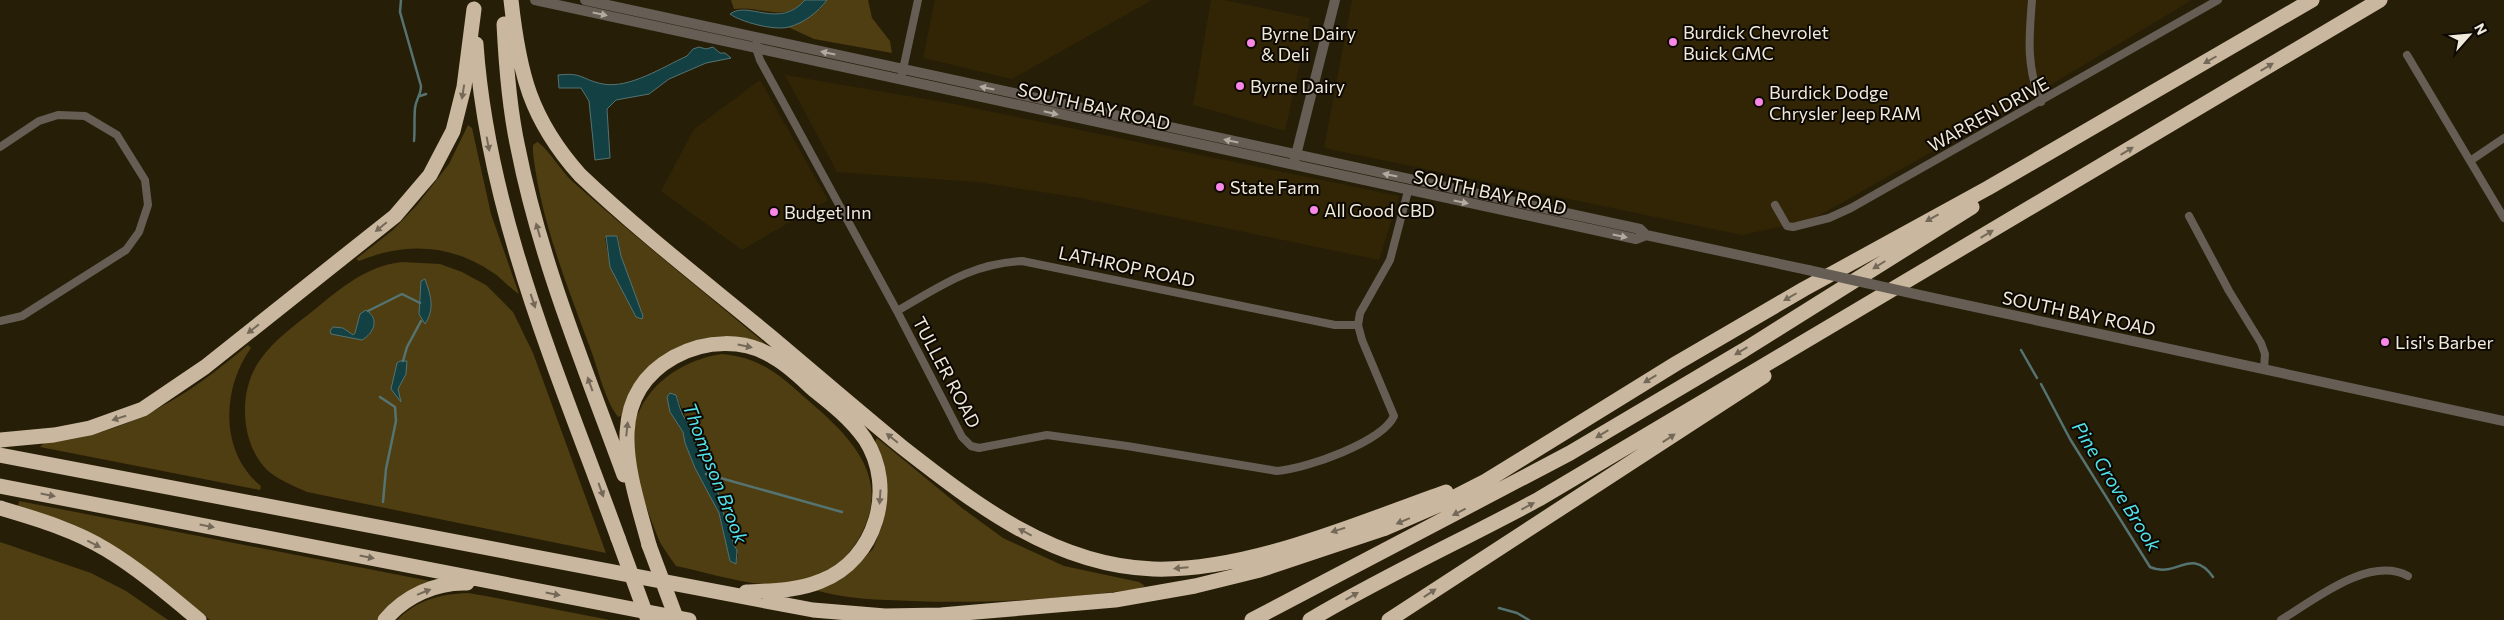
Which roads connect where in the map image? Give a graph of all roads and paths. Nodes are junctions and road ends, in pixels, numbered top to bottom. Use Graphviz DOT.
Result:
graph roads {
  1 [pos="511,0"];
  2 [pos="535,0"];
  3 [pos="585,0"];
  4 [pos="918,0"];
  5 [pos="1335,0"];
  6 [pos="2032,0"];
  7 [pos="2218,0"];
  8 [pos="2312,0"];
  9 [pos="2380,0"];
  10 [pos="474,4"];
  11 [pos="507,11"];
  12 [pos="756,43"];
  13 [pos="2407,55"];
  14 [pos="902,74"];
  15 [pos="2041,102"];
  16 [pos="2128,109"];
  17 [pos="2504,138"];
  18 [pos="0,147"];
  19 [pos="1295,160"];
  20 [pos="2470,162"];
  21 [pos="1408,191"];
  22 [pos="1775,205"];
  23 [pos="2189,216"];
  24 [pos="2504,218"];
  25 [pos="1646,235"];
  26 [pos="1870,303"];
  27 [pos="897,310"];
  28 [pos="0,321"];
  29 [pos="1358,325"];
  30 [pos="2264,369"];
  31 [pos="2504,422"];
  32 [pos="0,440"];
  33 [pos="0,455"];
  34 [pos="1500,472"];
  35 [pos="0,486"];
  36 [pos="0,508"];
  37 [pos="649,545"];
  38 [pos="2408,576"];
  39 [pos="505,584"];
  40 [pos="704,589"];
  41 [pos="200,620"];
  42 [pos="385,620"];
  43 [pos="648,620"];
  44 [pos="676,620"];
  45 [pos="689,620"];
  46 [pos="1252,620"];
  47 [pos="1310,620"];
  48 [pos="1389,620"];
  49 [pos="2281,620"];
  1 -- 11 [label="highway"];
  2 -- 12 [label="street, SOUTH BAY ROAD, one-way"];
  3 -- 12 [label="street, SOUTH BAY ROAD"];
  4 -- 14 [label="street"];
  5 -- 19 [label="street"];
  6 -- 15 [label="street"];
  7 -- 15 [label="street, WARREN DRIVE"];
  8 -- 16 [label="highway, one-way"];
  26 -- 9 [label="highway, one-way"];
  10 -- 32 [label="highway, one-way"];
  10 -- 43 [label="highway, one-way, bridge"];
  34 -- 11 [label="highway, one-way"];
  37 -- 11 [label="highway, one-way"];
  12 -- 14 [label="street, SOUTH BAY ROAD"];
  12 -- 27 [label="street, TULLER ROAD"];
  13 -- 20 [label="street"];
  14 -- 19 [label="street, SOUTH BAY ROAD"];
  15 -- 22 [label="street, WARREN DRIVE"];
  16 -- 34 [label="highway, one-way"];
  16 -- 46 [label="highway, one-way"];
  17 -- 20 [label="street"];
  18 -- 28 [label="street"];
  19 -- 21 [label="street, SOUTH BAY ROAD"];
  25 -- 19 [label="street, SOUTH BAY ROAD, one-way"];
  20 -- 24 [label="street"];
  21 -- 25 [label="street, SOUTH BAY ROAD, one-way"];
  21 -- 29 [label="street"];
  23 -- 30 [label="street"];
  25 -- 30 [label="street, SOUTH BAY ROAD, bridge"];
  47 -- 26 [label="highway, one-way"];
  48 -- 26 [label="highway, one-way"];
  27 -- 29 [label="street, LATHROP ROAD"];
  27 -- 29 [label="street, TULLER ROAD"];
  30 -- 31 [label="street, SOUTH BAY ROAD"];
  33 -- 40 [label="highway"];
  34 -- 40 [label="highway, one-way"];
  35 -- 39 [label="highway, one-way"];
  36 -- 41 [label="highway, one-way"];
  37 -- 40 [label="highway, one-way"];
  37 -- 44 [label="highway, bridge"];
  38 -- 49 [label="street"];
  42 -- 39 [label="highway, one-way"];
  39 -- 45 [label="highway, one-way"];
}
